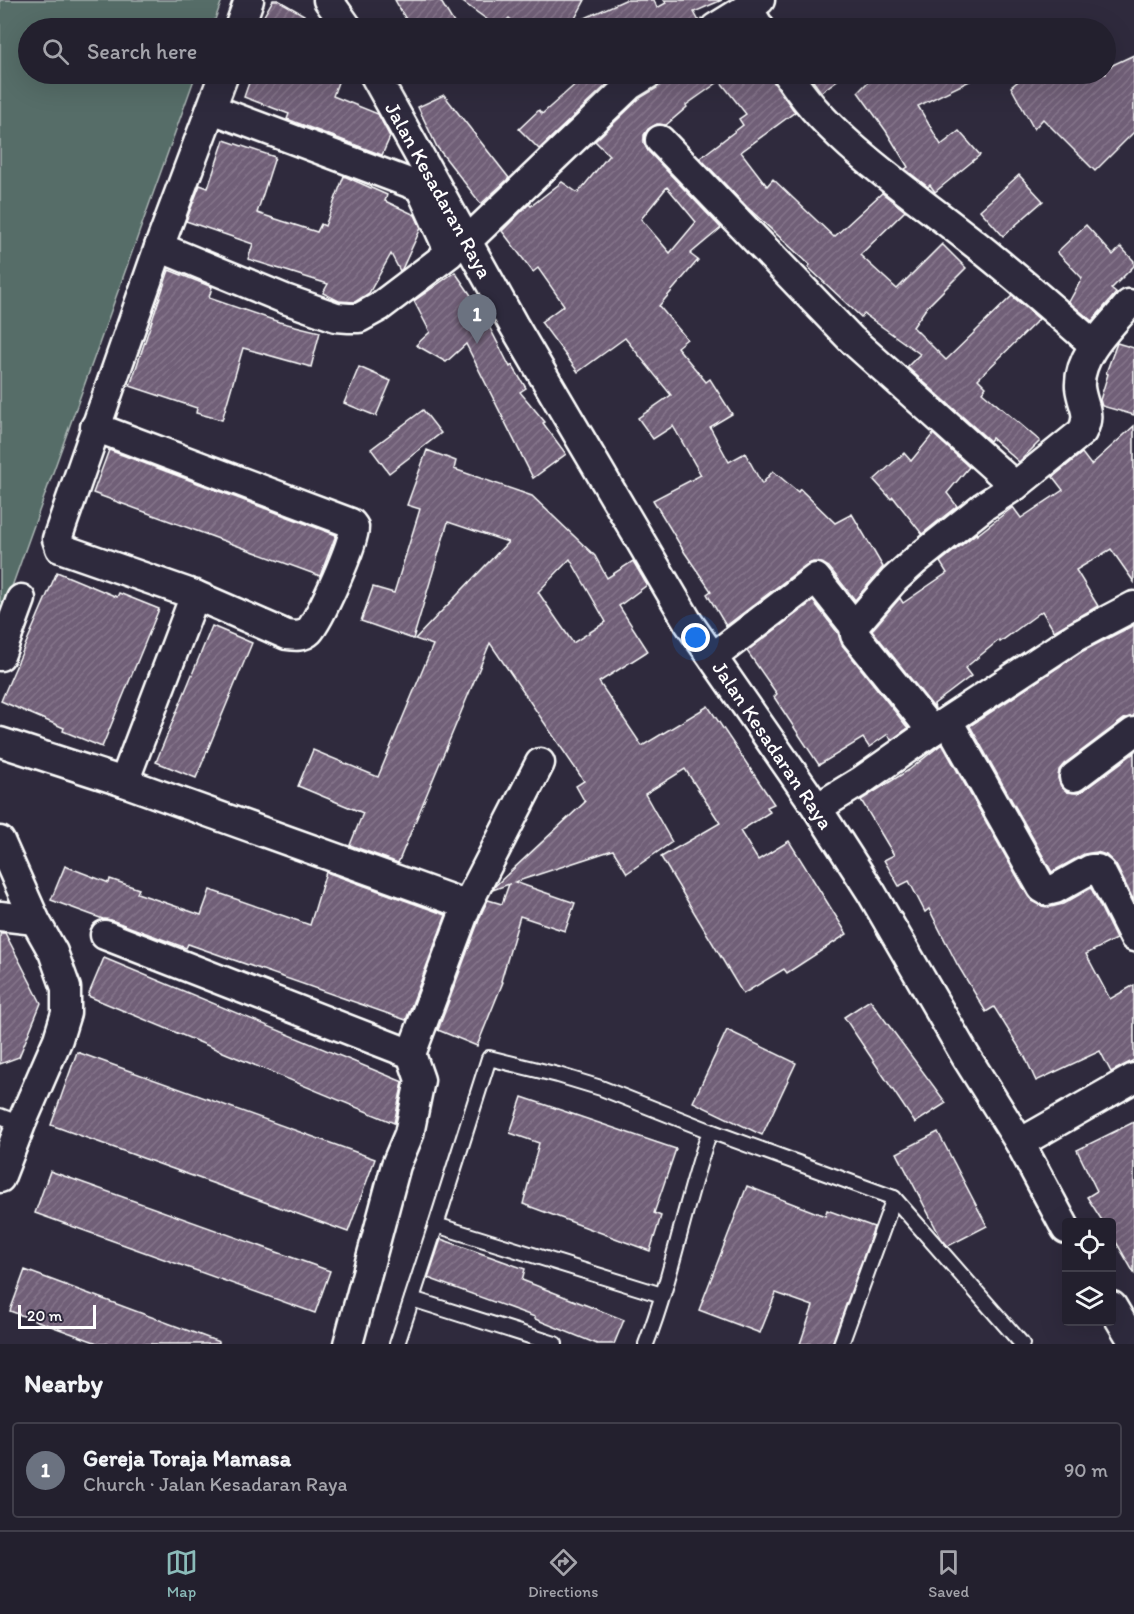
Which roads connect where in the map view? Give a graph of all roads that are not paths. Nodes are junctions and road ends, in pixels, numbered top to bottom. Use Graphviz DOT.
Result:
graph roads {
  1 [pos="249,0"];
  2 [pos="328,0"];
  3 [pos="756,12"];
  4 [pos="243,18"];
  5 [pos="341,18"];
  6 [pos="741,18"];
  7 [pos="221,84"];
  8 [pos="380,84"];
  9 [pos="632,84"];
  10 [pos="795,84"];
  11 [pos="212,109"];
  12 [pos="660,140"];
  13 [pos="467,241"];
  14 [pos="159,247"];
  15 [pos="1129,304"];
  16 [pos="1095,345"];
  17 [pos="95,427"];
  18 [pos="1015,486"];
  19 [pos="195,595"];
  20 [pos="21,599"];
  21 [pos="1134,606"];
  22 [pos="854,626"];
  23 [pos="0,656"];
  24 [pos="713,657"];
  25 [pos="940,726"];
  26 [pos="1134,732"];
  27 [pos="0,742"];
  28 [pos="540,763"];
  29 [pos="1074,777"];
  30 [pos="124,783"];
  31 [pos="817,808"];
  32 [pos="0,841"];
  33 [pos="467,905"];
  34 [pos="0,916"];
  35 [pos="35,920"];
  36 [pos="105,935"];
  37 [pos="1134,937"];
  38 [pos="411,1054"];
  39 [pos="1134,1078"];
  40 [pos="11,1120"];
  41 [pos="710,1131"];
  42 [pos="1020,1143"];
  43 [pos="0,1178"];
  44 [pos="894,1198"];
  45 [pos="1062,1222"];
  46 [pos="436,1225"];
  47 [pos="662,1295"];
  48 [pos="412,1299"];
  49 [pos="1116,1313"];
  50 [pos="1134,1343"];
  51 [pos="348,1344"];
  52 [pos="397,1344"];
  53 [pos="555,1344"];
  54 [pos="646,1344"];
  55 [pos="841,1344"];
  56 [pos="1022,1344"];
  1 -- 4 [label="street"];
  2 -- 5 [label="street"];
  3 -- 6 [label="street"];
  7 -- 11 [label="street"];
  8 -- 13 [label="street, Jalan Kesadaran Raya"];
  9 -- 13 [label="street"];
  10 -- 16 [label="street"];
  11 -- 14 [label="street"];
  11 -- 14 [label="street"];
  12 -- 18 [label="street"];
  13 -- 24 [label="street, Jalan Kesadaran Raya"];
  14 -- 17 [label="street"];
  15 -- 16 [label="street"];
  16 -- 18 [label="street"];
  17 -- 19 [label="street"];
  17 -- 19 [label="street"];
  18 -- 22 [label="street"];
  19 -- 30 [label="street"];
  20 -- 23 [label="street"];
  21 -- 25 [label="street"];
  22 -- 24 [label="street"];
  22 -- 25 [label="street"];
  24 -- 31 [label="street, Jalan Kesadaran Raya"];
  25 -- 31 [label="street"];
  25 -- 37 [label="street"];
  26 -- 29 [label="street"];
  27 -- 30 [label="street"];
  28 -- 33 [label="street"];
  30 -- 33 [label="street"];
  31 -- 42 [label="street, Jalan Kesadaran Raya"];
  32 -- 35 [label="street"];
  33 -- 38 [label="street"];
  34 -- 35 [label="street"];
  35 -- 40 [label="street"];
  36 -- 38 [label="street"];
  38 -- 51 [label="street"];
  39 -- 42 [label="street"];
  40 -- 43 [label="street"];
  41 -- 44 [label="lane"];
  41 -- 46 [label="lane"];
  41 -- 47 [label="lane"];
  42 -- 45 [label="street, Jalan Kesadaran Raya"];
  44 -- 55 [label="lane"];
  44 -- 56 [label="lane"];
  46 -- 47 [label="lane"];
  46 -- 48 [label="lane"];
  47 -- 54 [label="lane"];
  48 -- 52 [label="lane"];
  48 -- 53 [label="lane"];
  49 -- 50 [label="street"];
}
